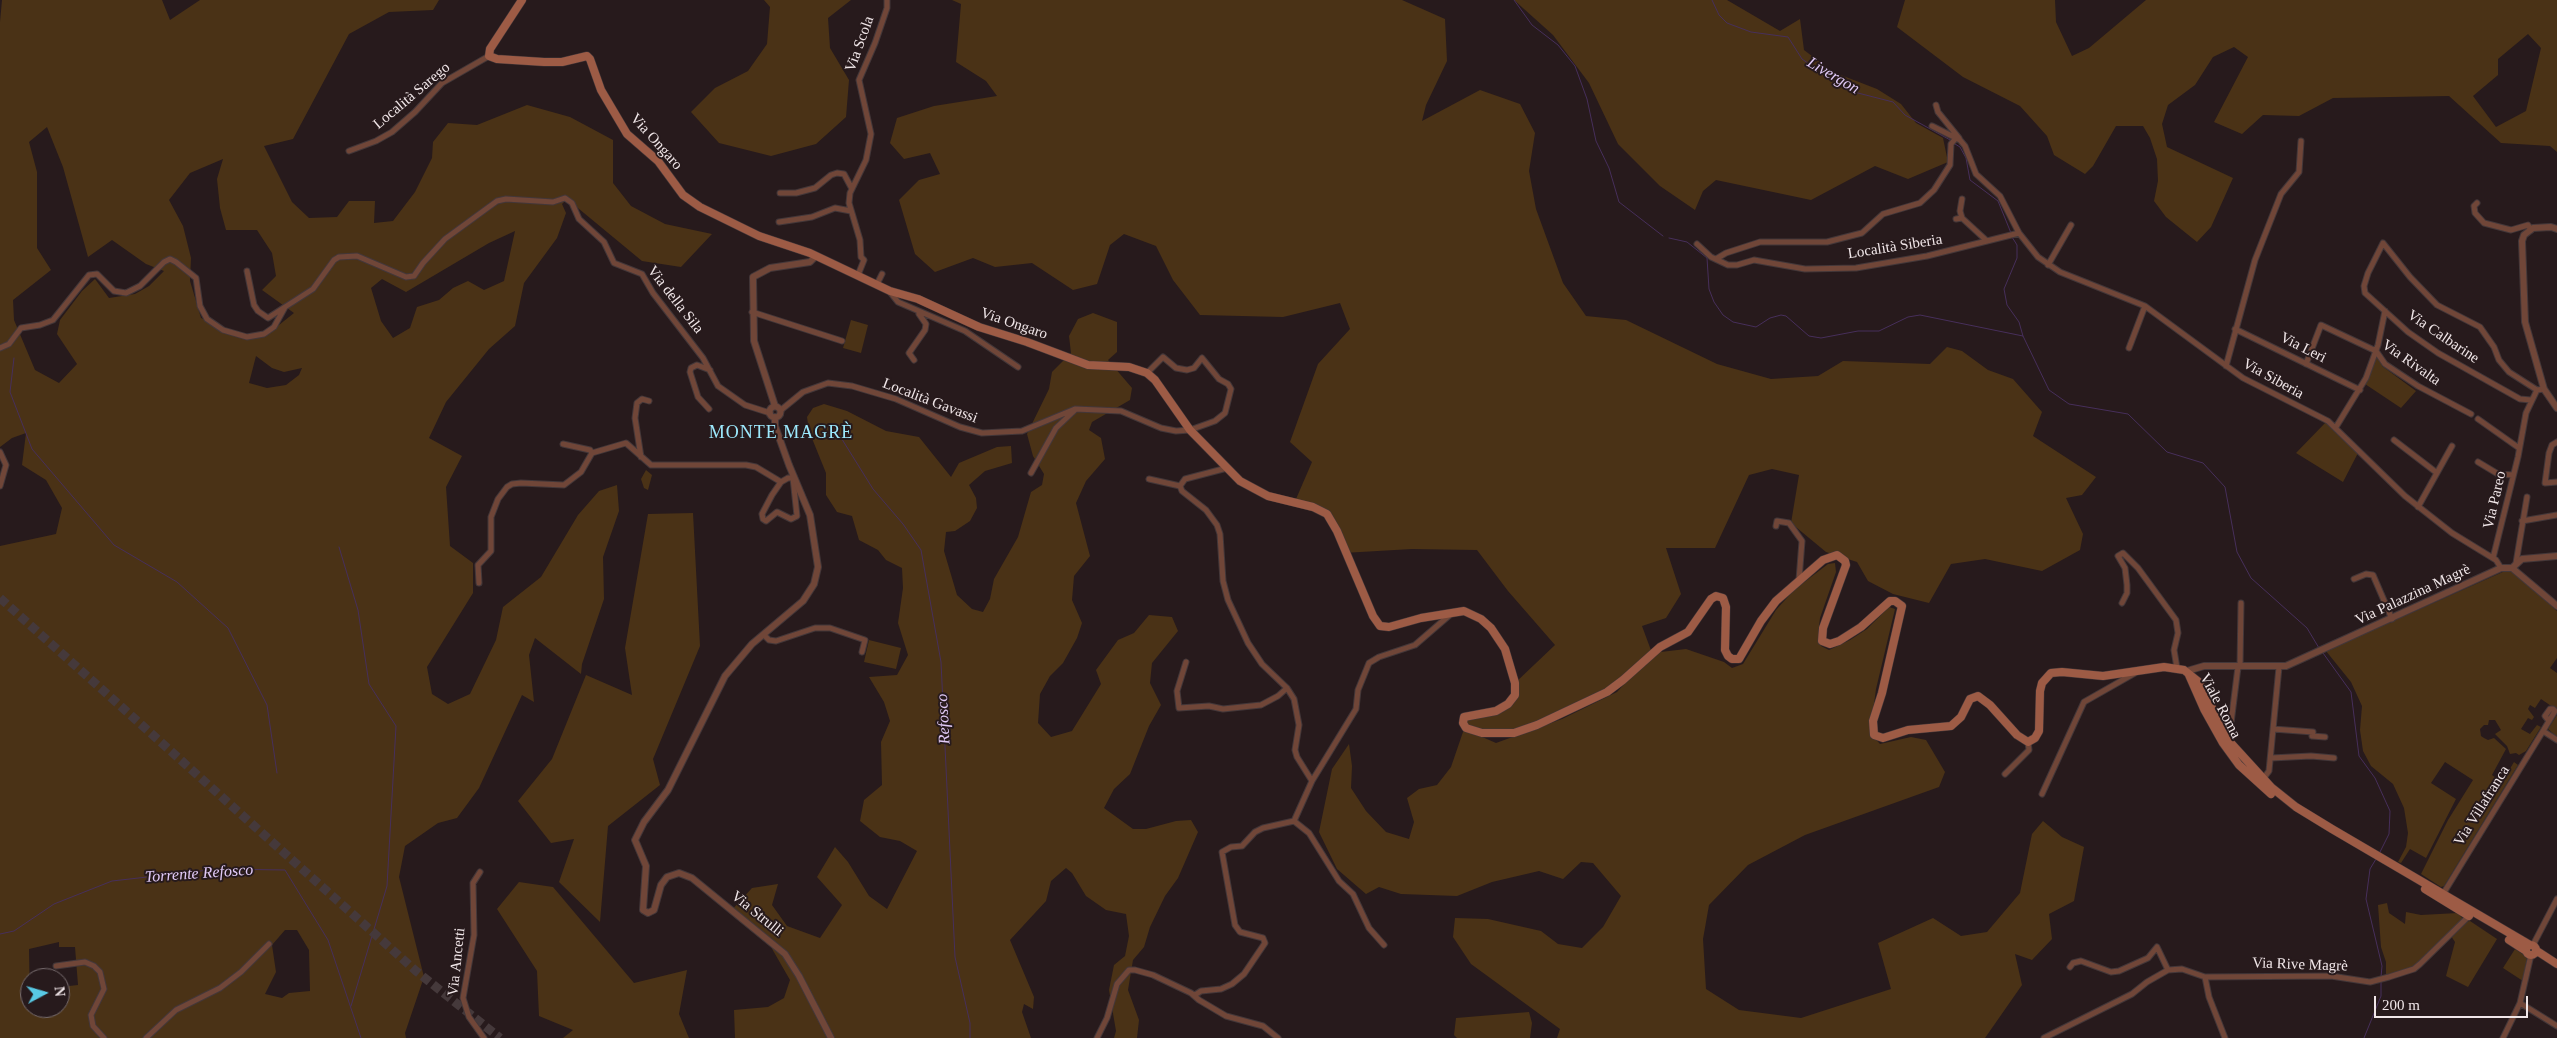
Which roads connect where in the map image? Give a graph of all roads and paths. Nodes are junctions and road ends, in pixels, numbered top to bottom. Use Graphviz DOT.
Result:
graph roads {
  1 [pos="522,0"];
  2 [pos="887,0"];
  3 [pos="489,56"];
  4 [pos="1936,104"];
  5 [pos="1932,126"];
  6 [pos="1955,140"];
  7 [pos="2301,142"];
  8 [pos="350,151"];
  9 [pos="850,187"];
  10 [pos="780,193"];
  11 [pos="1962,199"];
  12 [pos="2477,203"];
  13 [pos="852,211"];
  14 [pos="779,222"];
  15 [pos="2070,225"];
  16 [pos="2557,229"];
  17 [pos="2531,230"];
  18 [pos="2014,234"];
  19 [pos="1986,241"];
  20 [pos="1697,244"];
  21 [pos="816,256"];
  22 [pos="1716,259"];
  23 [pos="2048,265"];
  24 [pos="247,271"];
  25 [pos="882,274"];
  26 [pos="858,275"];
  27 [pos="877,284"];
  28 [pos="890,291"];
  29 [pos="2145,306"];
  30 [pos="285,307"];
  31 [pos="2385,310"];
  32 [pos="752,312"];
  33 [pos="917,312"];
  34 [pos="2235,329"];
  35 [pos="842,342"];
  36 [pos="0,348"];
  37 [pos="2129,348"];
  38 [pos="2376,351"];
  39 [pos="914,360"];
  40 [pos="2306,364"];
  41 [pos="2226,366"];
  42 [pos="1018,367"];
  43 [pos="710,370"];
  44 [pos="1147,373"];
  45 [pos="2540,389"];
  46 [pos="2360,390"];
  47 [pos="2531,400"];
  48 [pos="648,401"];
  49 [pos="778,408"];
  50 [pos="2557,408"];
  51 [pos="708,409"];
  52 [pos="1075,410"];
  53 [pos="2471,414"];
  54 [pos="772,415"];
  55 [pos="2478,419"];
  56 [pos="2336,427"];
  57 [pos="1190,430"];
  58 [pos="2394,440"];
  59 [pos="2557,442"];
  60 [pos="563,444"];
  61 [pos="2452,446"];
  62 [pos="2519,448"];
  63 [pos="0,452"];
  64 [pos="592,453"];
  65 [pos="641,457"];
  66 [pos="2478,462"];
  67 [pos="1227,468"];
  68 [pos="1031,473"];
  69 [pos="2437,473"];
  70 [pos="2513,475"];
  71 [pos="794,478"];
  72 [pos="1149,479"];
  73 [pos="781,482"];
  74 [pos="2557,482"];
  75 [pos="0,486"];
  76 [pos="1180,486"];
  77 [pos="2527,497"];
  78 [pos="2418,507"];
  79 [pos="2557,515"];
  80 [pos="2522,521"];
  81 [pos="1776,526"];
  82 [pos="2557,556"];
  83 [pos="2492,558"];
  84 [pos="2514,565"];
  85 [pos="2501,568"];
  86 [pos="2354,579"];
  87 [pos="1799,580"];
  88 [pos="479,584"];
  89 [pos="2122,603"];
  90 [pos="2241,604"];
  91 [pos="2557,606"];
  92 [pos="1452,613"];
  93 [pos="2392,619"];
  94 [pos="764,635"];
  95 [pos="862,652"];
  96 [pos="1186,662"];
  97 [pos="2239,667"];
  98 [pos="2177,668"];
  99 [pos="2279,668"];
  100 [pos="2187,671"];
  101 [pos="2135,673"];
  102 [pos="1287,688"];
  103 [pos="2549,721"];
  104 [pos="2231,723"];
  105 [pos="2274,730"];
  106 [pos="2543,731"];
  107 [pos="2325,737"];
  108 [pos="2557,740"];
  109 [pos="2028,742"];
  110 [pos="2271,758"];
  111 [pos="2334,758"];
  112 [pos="2005,774"];
  113 [pos="2263,779"];
  114 [pos="1312,781"];
  115 [pos="2042,794"];
  116 [pos="1294,821"];
  117 [pos="2343,838"];
  118 [pos="480,872"];
  119 [pos="2441,896"];
  120 [pos="2557,899"];
  121 [pos="2556,906"];
  122 [pos="2470,914"];
  123 [pos="269,944"];
  124 [pos="1384,945"];
  125 [pos="2531,950"];
  126 [pos="2557,964"];
  127 [pos="56,966"];
  128 [pos="2070,967"];
  129 [pos="2168,970"];
  130 [pos="2205,976"];
  131 [pos="1195,995"];
  132 [pos="2520,1003"];
  133 [pos="2557,1026"];
  134 [pos="104,1038"];
  135 [pos="146,1038"];
  136 [pos="484,1038"];
  137 [pos="831,1038"];
  138 [pos="1097,1038"];
  139 [pos="1278,1038"];
  140 [pos="2044,1038"];
  141 [pos="2225,1038"];
  142 [pos="2503,1038"];
  1 -- 3 [label="main road"];
  2 -- 9 [label="street, Via Scola"];
  3 -- 8 [label="street, Località Sarego"];
  3 -- 21 [label="main road, Via Ongaro"];
  4 -- 6 [label="street, Via Siberia"];
  5 -- 6 [label="street"];
  6 -- 18 [label="street, Via Siberia"];
  6 -- 22 [label="street, Località Siberia"];
  7 -- 34 [label="street"];
  9 -- 10 [label="street"];
  9 -- 13 [label="street"];
  11 -- 19 [label="street"];
  12 -- 17 [label="street"];
  13 -- 14 [label="street"];
  13 -- 26 [label="street"];
  15 -- 23 [label="street"];
  16 -- 17 [label="street"];
  17 -- 45 [label="street"];
  18 -- 19 [label="street, Località Siberia"];
  18 -- 23 [label="street, Via Siberia"];
  19 -- 22 [label="street, Località Siberia"];
  20 -- 22 [label="street, Località Siberia"];
  21 -- 26 [label="main road, Via Ongaro"];
  21 -- 32 [label="street"];
  23 -- 29 [label="street, Via Siberia"];
  24 -- 30 [label="street"];
  25 -- 27 [label="street"];
  26 -- 27 [label="main road, Via Ongaro"];
  27 -- 28 [label="main road, Via Ongaro"];
  28 -- 33 [label="street"];
  28 -- 44 [label="main road, Via Ongaro"];
  29 -- 37 [label="street"];
  29 -- 41 [label="street, Via Siberia"];
  30 -- 36 [label="street, Via della Sila"];
  30 -- 43 [label="street, Via della Sila"];
  31 -- 38 [label="street"];
  31 -- 45 [label="street, Via Calbarine"];
  31 -- 47 [label="street, Via Calbarine"];
  32 -- 35 [label="street"];
  32 -- 49 [label="street"];
  33 -- 39 [label="street"];
  33 -- 42 [label="street"];
  34 -- 40 [label="street, Via Leri"];
  34 -- 41 [label="street"];
  38 -- 40 [label="street, Via Rivalta"];
  38 -- 46 [label="street"];
  38 -- 53 [label="street, Via Rivalta"];
  40 -- 46 [label="street, Via Leri"];
  41 -- 56 [label="street, Via Siberia"];
  43 -- 51 [label="street"];
  43 -- 54 [label="street, Via della Sila"];
  44 -- 57 [label="main road"];
  44 -- 57 [label="street"];
  45 -- 47 [label="street, Via Pareo"];
  45 -- 50 [label="street"];
  46 -- 56 [label="street"];
  47 -- 62 [label="street, Via Pareo"];
  48 -- 65 [label="street"];
  49 -- 52 [label="street, Località Gavassi"];
  49 -- 54 [label="street"];
  49 -- 54 [label="street"];
  52 -- 57 [label="street, Località Gavassi"];
  52 -- 68 [label="street"];
  54 -- 71 [label="street"];
  55 -- 62 [label="street"];
  56 -- 78 [label="street, Via Siberia"];
  57 -- 67 [label="main road"];
  58 -- 69 [label="street"];
  59 -- 74 [label="street"];
  60 -- 64 [label="street"];
  61 -- 69 [label="street"];
  62 -- 70 [label="street, Via Pareo"];
  63 -- 75 [label="street"];
  64 -- 65 [label="street"];
  64 -- 88 [label="street"];
  65 -- 73 [label="street"];
  66 -- 70 [label="street"];
  67 -- 76 [label="street"];
  67 -- 92 [label="main road"];
  69 -- 78 [label="street"];
  70 -- 83 [label="street, Via Pareo"];
  71 -- 73 [label="street"];
  71 -- 73 [label="street"];
  71 -- 94 [label="street"];
  72 -- 76 [label="street"];
  76 -- 102 [label="street"];
  77 -- 80 [label="street"];
  78 -- 83 [label="street, Via Siberia"];
  79 -- 80 [label="street"];
  80 -- 84 [label="street"];
  81 -- 87 [label="street"];
  82 -- 84 [label="street, Via Palazzina Magrè"];
  83 -- 85 [label="street, Via Siberia"];
  84 -- 85 [label="street, Via Palazzina Magrè"];
  84 -- 91 [label="street"];
  85 -- 93 [label="street, Via Palazzina Magrè"];
  86 -- 93 [label="street"];
  87 -- 92 [label="main road"];
  87 -- 109 [label="main road"];
  89 -- 98 [label="street"];
  90 -- 97 [label="street"];
  92 -- 114 [label="street"];
  93 -- 99 [label="street, Via Palazzina Magrè"];
  94 -- 95 [label="street"];
  94 -- 137 [label="street, Via Strulli"];
  96 -- 102 [label="street"];
  97 -- 99 [label="street"];
  97 -- 100 [label="street"];
  97 -- 104 [label="street"];
  98 -- 100 [label="main road"];
  98 -- 101 [label="main road"];
  99 -- 105 [label="street"];
  100 -- 113 [label="main road, Viale Roma"];
  100 -- 117 [label="main road, Viale Roma"];
  101 -- 109 [label="main road"];
  101 -- 115 [label="street"];
  102 -- 114 [label="street"];
  103 -- 106 [label="street, Via Villafranca"];
  105 -- 107 [label="street"];
  105 -- 110 [label="street"];
  106 -- 108 [label="street"];
  106 -- 119 [label="street, Via Villafranca"];
  109 -- 112 [label="street"];
  110 -- 111 [label="street"];
  110 -- 113 [label="street"];
  113 -- 117 [label="main road, Viale Roma"];
  114 -- 116 [label="street"];
  116 -- 124 [label="street"];
  116 -- 131 [label="street"];
  117 -- 119 [label="main road, Viale Roma"];
  118 -- 136 [label="street, Via Ancetti"];
  119 -- 122 [label="main road, Viale Roma"];
  120 -- 121 [label="street"];
  121 -- 125 [label="street"];
  122 -- 125 [label="main road, Viale Roma"];
  122 -- 130 [label="street, Via Rive Magrè"];
  123 -- 135 [label="street"];
  125 -- 126 [label="main road, Viale Roma"];
  125 -- 132 [label="street"];
  127 -- 134 [label="street"];
  128 -- 129 [label="street"];
  129 -- 130 [label="street, Via Rive Magrè"];
  129 -- 140 [label="street"];
  130 -- 141 [label="street"];
  131 -- 138 [label="street"];
  131 -- 139 [label="street"];
  132 -- 133 [label="street"];
  132 -- 142 [label="street"];
}
